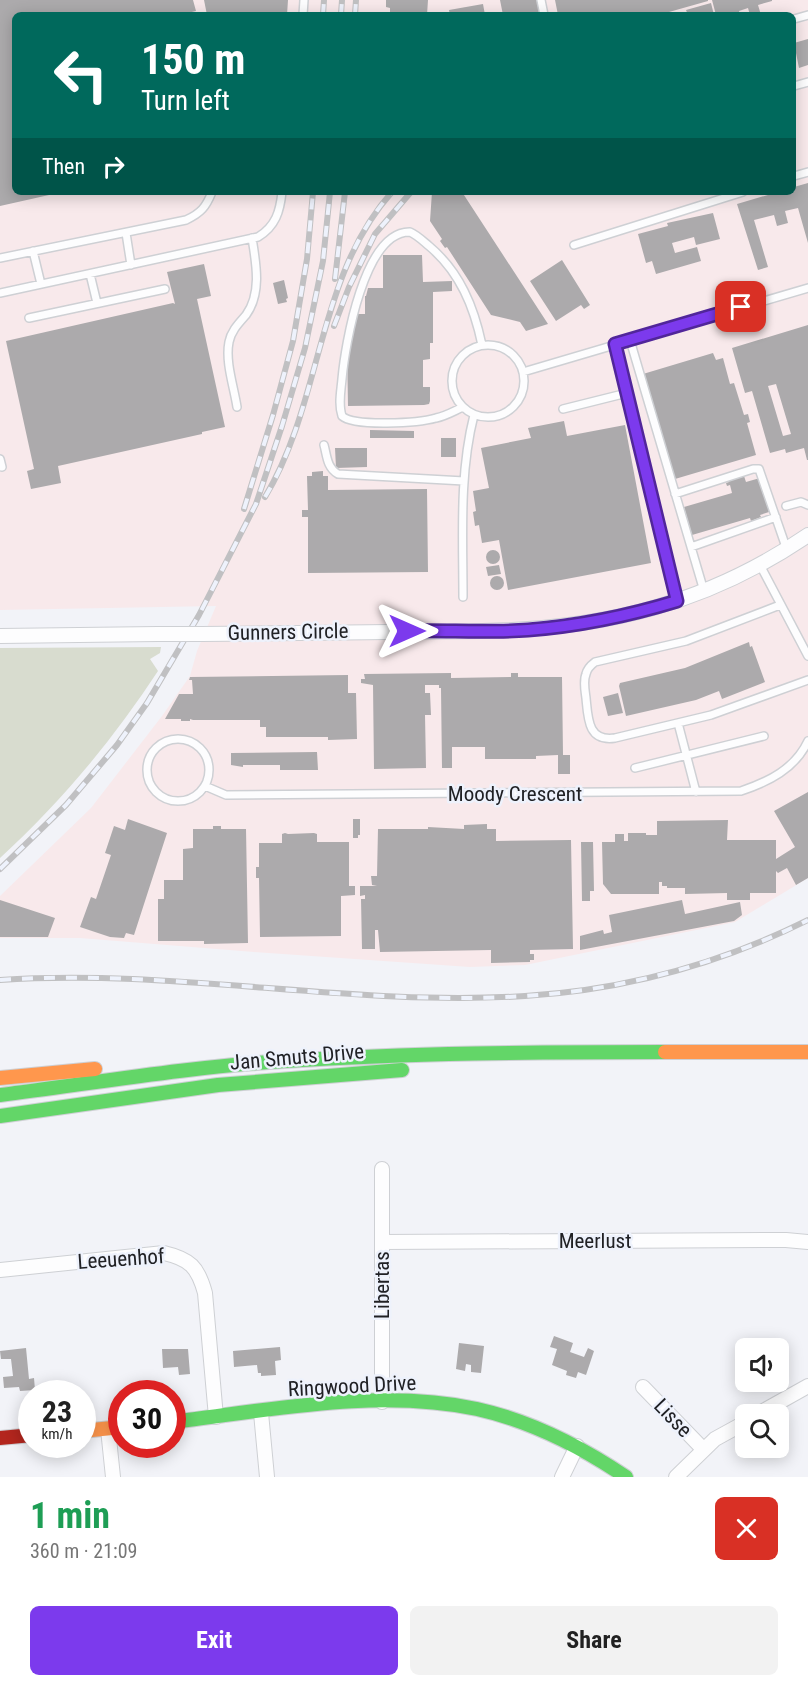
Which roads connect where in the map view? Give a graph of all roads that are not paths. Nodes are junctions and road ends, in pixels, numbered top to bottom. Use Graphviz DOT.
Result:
graph roads {
  1 [pos="211,195"];
  2 [pos="282,195"];
  3 [pos="733,195"];
  4 [pos="126,233"];
  5 [pos="252,238"];
  6 [pos="574,245"];
  7 [pos="33,251"];
  8 [pos="0,258"];
  9 [pos="131,265"];
  10 [pos="90,274"];
  11 [pos="41,284"];
  12 [pos="808,288"];
  13 [pos="165,289"];
  14 [pos="0,293"];
  15 [pos="97,303"];
  16 [pos="28,318"];
  17 [pos="630,340"];
  18 [pos="615,344"];
  19 [pos="482,345"];
  20 [pos="523,372"];
  21 [pos="627,393"];
  22 [pos="237,406"];
  23 [pos="463,407"];
  24 [pos="563,409"];
  25 [pos="474,415"];
  26 [pos="324,445"];
  27 [pos="464,481"];
  28 [pos="675,494"];
  29 [pos="808,505"];
  30 [pos="786,506"];
  31 [pos="776,517"];
  32 [pos="808,535"];
  33 [pos="691,547"];
  34 [pos="787,550"];
  35 [pos="760,565"];
  36 [pos="704,591"];
  37 [pos="463,597"];
  38 [pos="677,601"];
  39 [pos="780,605"];
  40 [pos="0,636"];
  41 [pos="808,656"];
  42 [pos="808,680"];
  43 [pos="678,723"];
  44 [pos="764,736"];
  45 [pos="808,741"];
  46 [pos="686,755"];
  47 [pos="635,768"];
  48 [pos="205,786"];
  49 [pos="696,792"];
  50 [pos="808,1052"];
  51 [pos="598,1053"];
  52 [pos="212,1068"];
  53 [pos="0,1077"];
  54 [pos="0,1095"];
  55 [pos="1,1123"];
  56 [pos="382,1169"];
  57 [pos="382,1242"];
  58 [pos="808,1242"];
  59 [pos="0,1270"];
  60 [pos="808,1386"];
  61 [pos="643,1387"];
  62 [pos="382,1402"];
  63 [pos="776,1404"];
  64 [pos="261,1413"];
  65 [pos="216,1417"];
  66 [pos="186,1420"];
  67 [pos="735,1428"];
  68 [pos="18,1437"];
  69 [pos="0,1438"];
  70 [pos="577,1446"];
  71 [pos="703,1449"];
  72 [pos="114,1458"];
  73 [pos="113,1477"];
  74 [pos="267,1477"];
  75 [pos="562,1477"];
  76 [pos="626,1477"];
  77 [pos="676,1477"];
  1 -- 4 [label="lane"];
  2 -- 5 [label="lane"];
  3 -- 6 [label="lane"];
  4 -- 7 [label="lane"];
  4 -- 9 [label="lane"];
  5 -- 9 [label="lane"];
  5 -- 22 [label="lane"];
  7 -- 8 [label="lane"];
  7 -- 11 [label="lane"];
  9 -- 10 [label="lane"];
  10 -- 11 [label="lane"];
  10 -- 15 [label="lane"];
  11 -- 14 [label="lane"];
  12 -- 17 [label="lane"];
  13 -- 15 [label="lane"];
  15 -- 16 [label="lane"];
  17 -- 18 [label="lane"];
  17 -- 28 [label="lane"];
  18 -- 20 [label="lane"];
  18 -- 21 [label="lane"];
  19 -- 20 [label="lane"];
  19 -- 23 [label="lane"];
  19 -- 23 [label="lane"];
  20 -- 25 [label="lane"];
  21 -- 24 [label="lane"];
  21 -- 38 [label="lane"];
  23 -- 25 [label="lane"];
  25 -- 27 [label="lane"];
  26 -- 27 [label="lane"];
  27 -- 37 [label="lane"];
  28 -- 31 [label="lane"];
  28 -- 33 [label="lane"];
  29 -- 30 [label="lane"];
  31 -- 33 [label="lane"];
  31 -- 34 [label="lane"];
  32 -- 34 [label="street, Gunners Circle"];
  33 -- 36 [label="lane"];
  34 -- 35 [label="street, Gunners Circle"];
  35 -- 36 [label="street, Gunners Circle"];
  35 -- 39 [label="lane"];
  36 -- 38 [label="street, Gunners Circle"];
  38 -- 40 [label="street, Gunners Circle, bridge"];
  39 -- 41 [label="lane"];
  39 -- 43 [label="lane"];
  42 -- 43 [label="lane"];
  43 -- 46 [label="lane"];
  44 -- 46 [label="lane"];
  45 -- 49 [label="lane, Moody Crescent"];
  46 -- 47 [label="lane"];
  46 -- 49 [label="lane"];
  48 -- 48 [label="lane"];
  48 -- 49 [label="lane, Moody Crescent"];
  50 -- 51 [label="main road, Jan Smuts Drive"];
  51 -- 52 [label="main road, Jan Smuts Drive"];
  51 -- 55 [label="main road, Jan Smuts Drive"];
  52 -- 53 [label="main road"];
  52 -- 54 [label="main road, Jan Smuts Drive"];
  56 -- 57 [label="street, Libertas"];
  57 -- 58 [label="street, Meerlust"];
  57 -- 62 [label="street, Libertas"];
  59 -- 65 [label="street, Leeuenhof"];
  60 -- 63 [label="street"];
  61 -- 71 [label="street, Lisse"];
  62 -- 64 [label="main road, Ringwood Drive"];
  62 -- 70 [label="main road, Ringwood Drive"];
  64 -- 65 [label="main road, Ringwood Drive"];
  64 -- 74 [label="street"];
  65 -- 66 [label="main road, Ringwood Drive"];
  67 -- 71 [label="street"];
  68 -- 69 [label="main road"];
  70 -- 75 [label="street"];
  70 -- 76 [label="main road, Ringwood Drive"];
  71 -- 77 [label="street"];
  72 -- 73 [label="street"];
}
